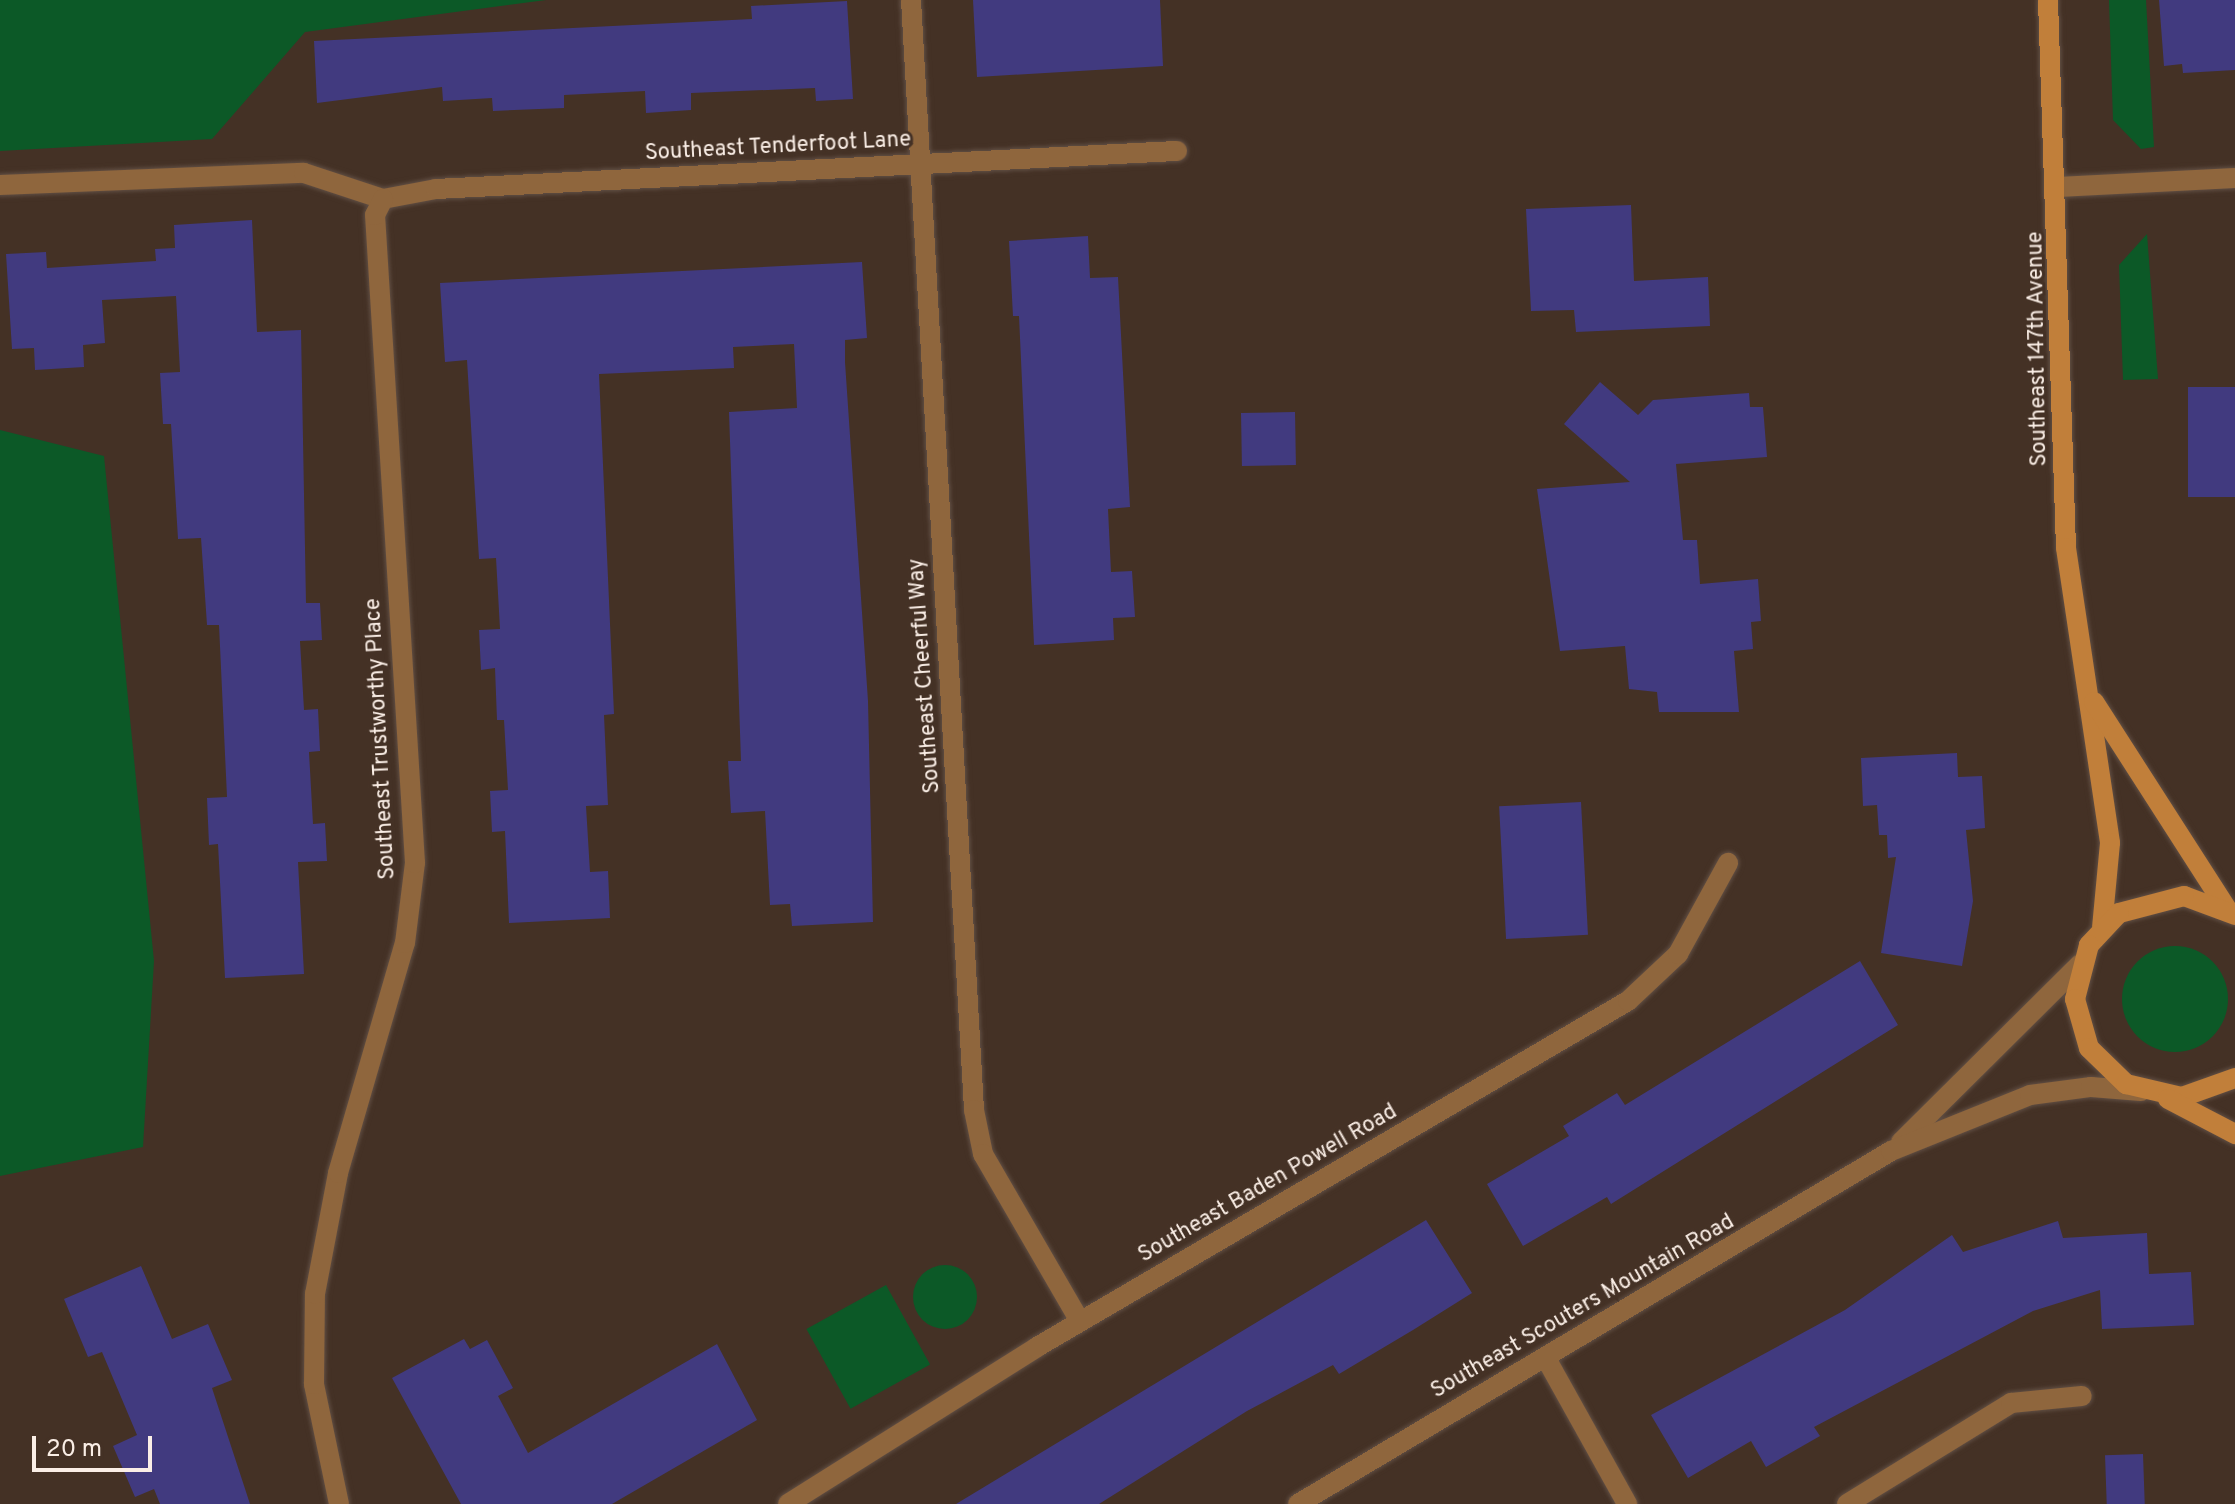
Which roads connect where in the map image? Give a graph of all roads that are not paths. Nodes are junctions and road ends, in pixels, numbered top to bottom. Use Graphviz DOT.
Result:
graph roads {
  1 [pos="911,0"];
  2 [pos="2048,0"];
  3 [pos="1177,151"];
  4 [pos="920,164"];
  5 [pos="2235,178"];
  6 [pos="0,185"];
  7 [pos="2058,187"];
  8 [pos="383,199"];
  9 [pos="2090,695"];
  10 [pos="1728,863"];
  11 [pos="2231,912"];
  12 [pos="2102,927"];
  13 [pos="2080,964"];
  14 [pos="2235,1078"];
  15 [pos="2141,1091"];
  16 [pos="2164,1097"];
  17 [pos="2235,1134"];
  18 [pos="1891,1151"];
  19 [pos="1080,1321"];
  20 [pos="1547,1360"];
  21 [pos="2082,1396"];
  22 [pos="339,1504"];
  23 [pos="788,1504"];
  24 [pos="1298,1504"];
  25 [pos="1627,1504"];
  26 [pos="1847,1504"];
  1 -- 4 [label="street, Southeast Cheerful Way"];
  2 -- 7 [label="main road, Southeast 147th Avenue"];
  3 -- 4 [label="street, Southeast Tenderfoot Lane"];
  4 -- 8 [label="street, Southeast Tenderfoot Lane"];
  4 -- 19 [label="street, Southeast Cheerful Way"];
  5 -- 7 [label="street"];
  6 -- 8 [label="street"];
  7 -- 9 [label="main road, Southeast 147th Avenue"];
  8 -- 22 [label="street, Southeast Trustworthy Place"];
  9 -- 11 [label="main road, Southeast 147th Avenue"];
  9 -- 12 [label="main road, Southeast 147th Avenue"];
  10 -- 19 [label="street, Southeast Baden Powell Road"];
  11 -- 12 [label="main road"];
  12 -- 13 [label="main road"];
  13 -- 15 [label="main road"];
  13 -- 18 [label="street, Southeast Scouters Mountain Road"];
  14 -- 16 [label="main road"];
  15 -- 16 [label="main road"];
  15 -- 18 [label="street, Southeast Scouters Mountain Road"];
  16 -- 17 [label="main road"];
  18 -- 20 [label="street, Southeast Scouters Mountain Road"];
  19 -- 23 [label="street, Southeast Baden Powell Road"];
  20 -- 24 [label="street, Southeast Scouters Mountain Road"];
  20 -- 25 [label="street"];
  21 -- 26 [label="street"];
}
